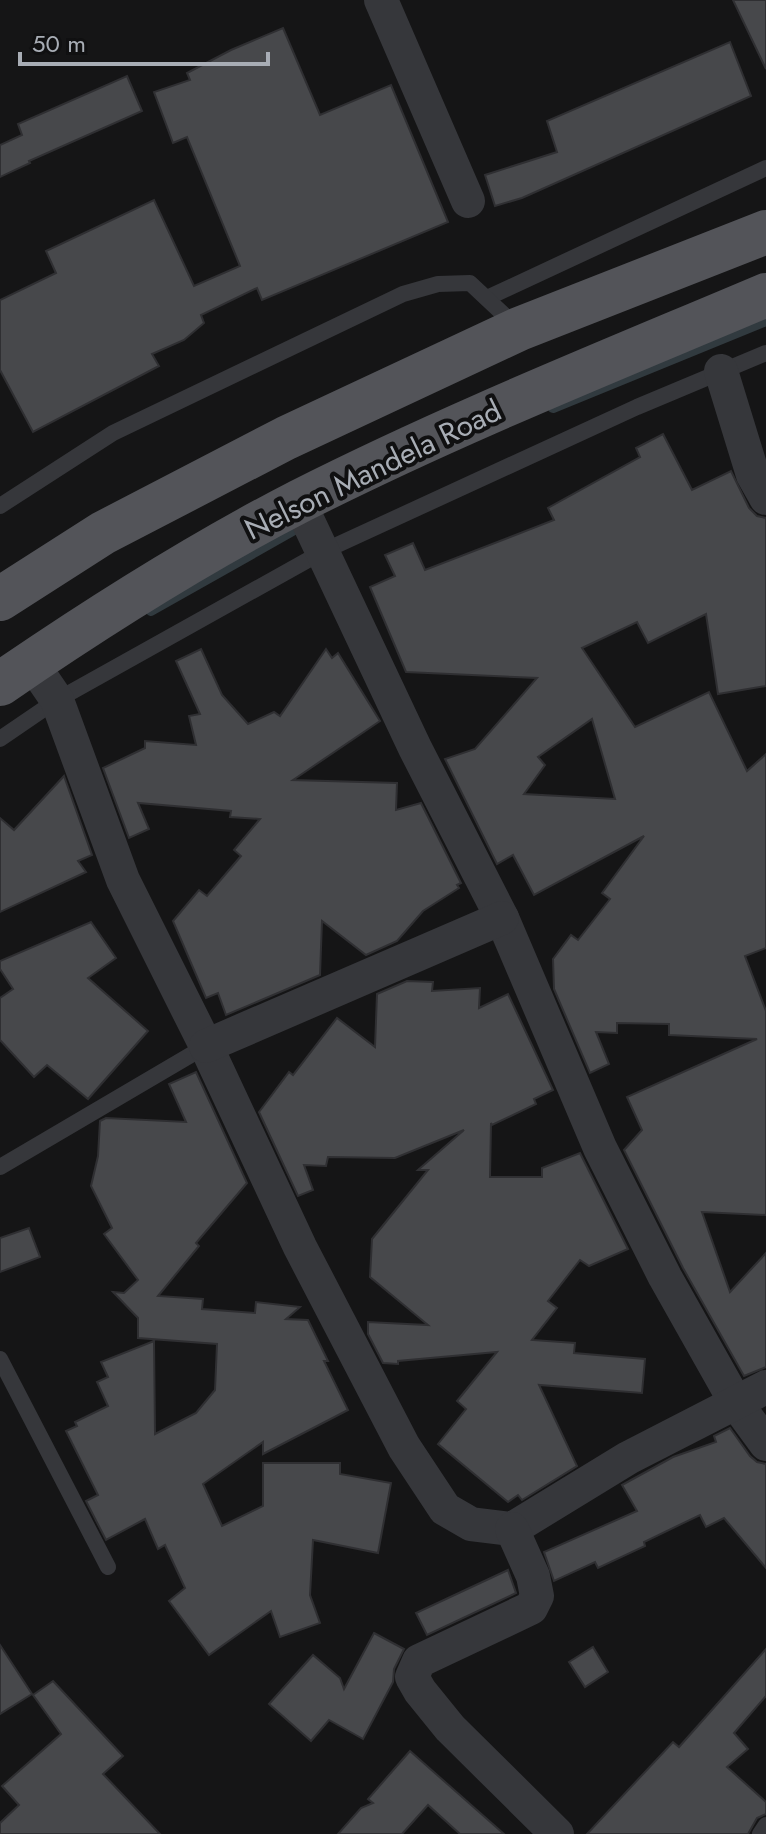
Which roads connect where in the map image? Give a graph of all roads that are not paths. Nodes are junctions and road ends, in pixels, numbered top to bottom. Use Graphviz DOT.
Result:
graph roads {
  1 [pos="381,0"];
  2 [pos="766,168"];
  3 [pos="468,201"];
  4 [pos="766,232"];
  5 [pos="766,295"];
  6 [pos="487,298"];
  7 [pos="519,329"];
  8 [pos="766,353"];
  9 [pos="721,371"];
  10 [pos="766,498"];
  11 [pos="299,502"];
  12 [pos="0,506"];
  13 [pos="324,551"];
  14 [pos="0,599"];
  15 [pos="16,673"];
  16 [pos="57,700"];
  17 [pos="0,739"];
  18 [pos="502,918"];
  19 [pos="206,1046"];
  20 [pos="0,1167"];
  21 [pos="0,1359"];
  22 [pos="766,1387"];
  23 [pos="736,1403"];
  24 [pos="766,1444"];
  25 [pos="512,1529"];
  26 [pos="108,1567"];
  27 [pos="766,1825"];
  28 [pos="557,1834"];
  29 [pos="760,1834"];
  1 -- 3 [label="street"];
  2 -- 6 [label="lane"];
  4 -- 7 [label="main road"];
  5 -- 11 [label="main road, Nelson Mandela Road"];
  6 -- 7 [label="lane"];
  6 -- 12 [label="lane"];
  7 -- 14 [label="main road"];
  8 -- 9 [label="lane"];
  9 -- 10 [label="street"];
  9 -- 13 [label="lane"];
  11 -- 13 [label="street"];
  11 -- 15 [label="main road, Nelson Mandela Road"];
  13 -- 16 [label="lane"];
  13 -- 18 [label="street"];
  15 -- 16 [label="street"];
  16 -- 17 [label="lane"];
  16 -- 19 [label="street"];
  18 -- 19 [label="street"];
  18 -- 23 [label="street"];
  19 -- 20 [label="lane"];
  19 -- 25 [label="street"];
  21 -- 26 [label="lane"];
  22 -- 23 [label="street"];
  23 -- 24 [label="street"];
  23 -- 25 [label="street"];
  25 -- 28 [label="street"];
  27 -- 29 [label="lane"];
}
